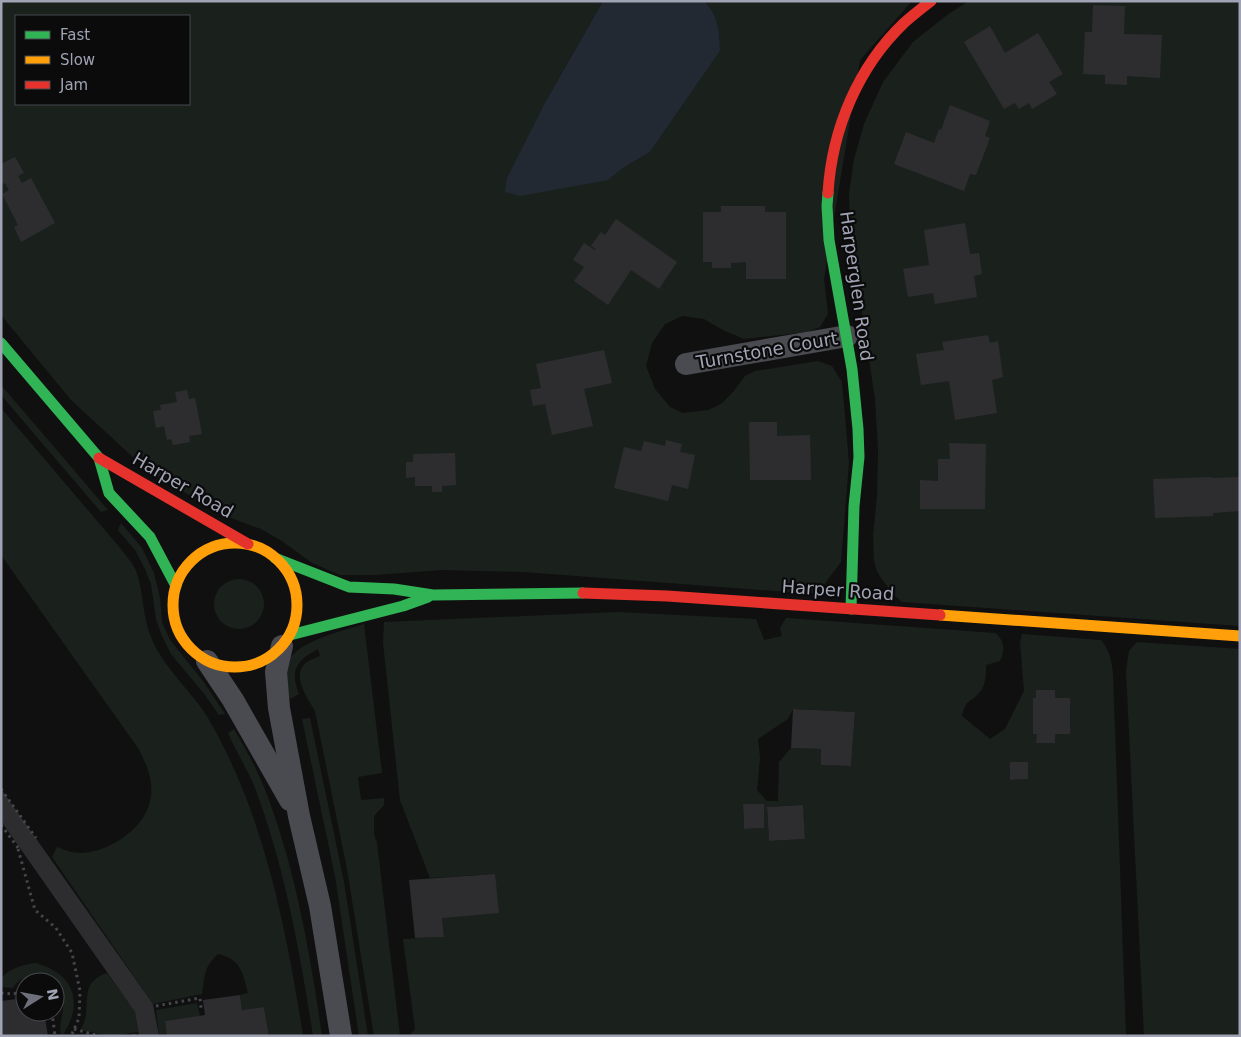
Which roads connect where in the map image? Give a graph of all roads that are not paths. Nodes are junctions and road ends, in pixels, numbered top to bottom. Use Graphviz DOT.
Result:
graph roads {
  1 [pos="931,1"];
  2 [pos="847,336"];
  3 [pos="1,344"];
  4 [pos="686,364"];
  5 [pos="99,458"];
  6 [pos="248,544"];
  7 [pos="275,558"];
  8 [pos="176,586"];
  9 [pos="433,595"];
  10 [pos="851,608"];
  11 [pos="1240,636"];
  12 [pos="286,640"];
  13 [pos="207,661"];
  14 [pos="299,816"];
  15 [pos="341,1036"];
  1 -- 2 [label="main road, Harperglen Road"];
  2 -- 4 [label="street, Turnstone Court"];
  2 -- 10 [label="main road, Harperglen Road"];
  3 -- 5 [label="main road, Harper Road"];
  5 -- 6 [label="main road, Harper Road"];
  5 -- 8 [label="main road, Harper Road"];
  6 -- 7 [label="main road"];
  6 -- 8 [label="main road"];
  7 -- 9 [label="main road, Harper Road"];
  7 -- 12 [label="main road"];
  8 -- 13 [label="main road"];
  9 -- 10 [label="main road, Harper Road"];
  9 -- 12 [label="main road, Harper Road"];
  10 -- 11 [label="main road, Harper Road"];
  12 -- 13 [label="main road"];
  12 -- 14 [label="street"];
  13 -- 14 [label="street"];
  14 -- 15 [label="street"];
}
